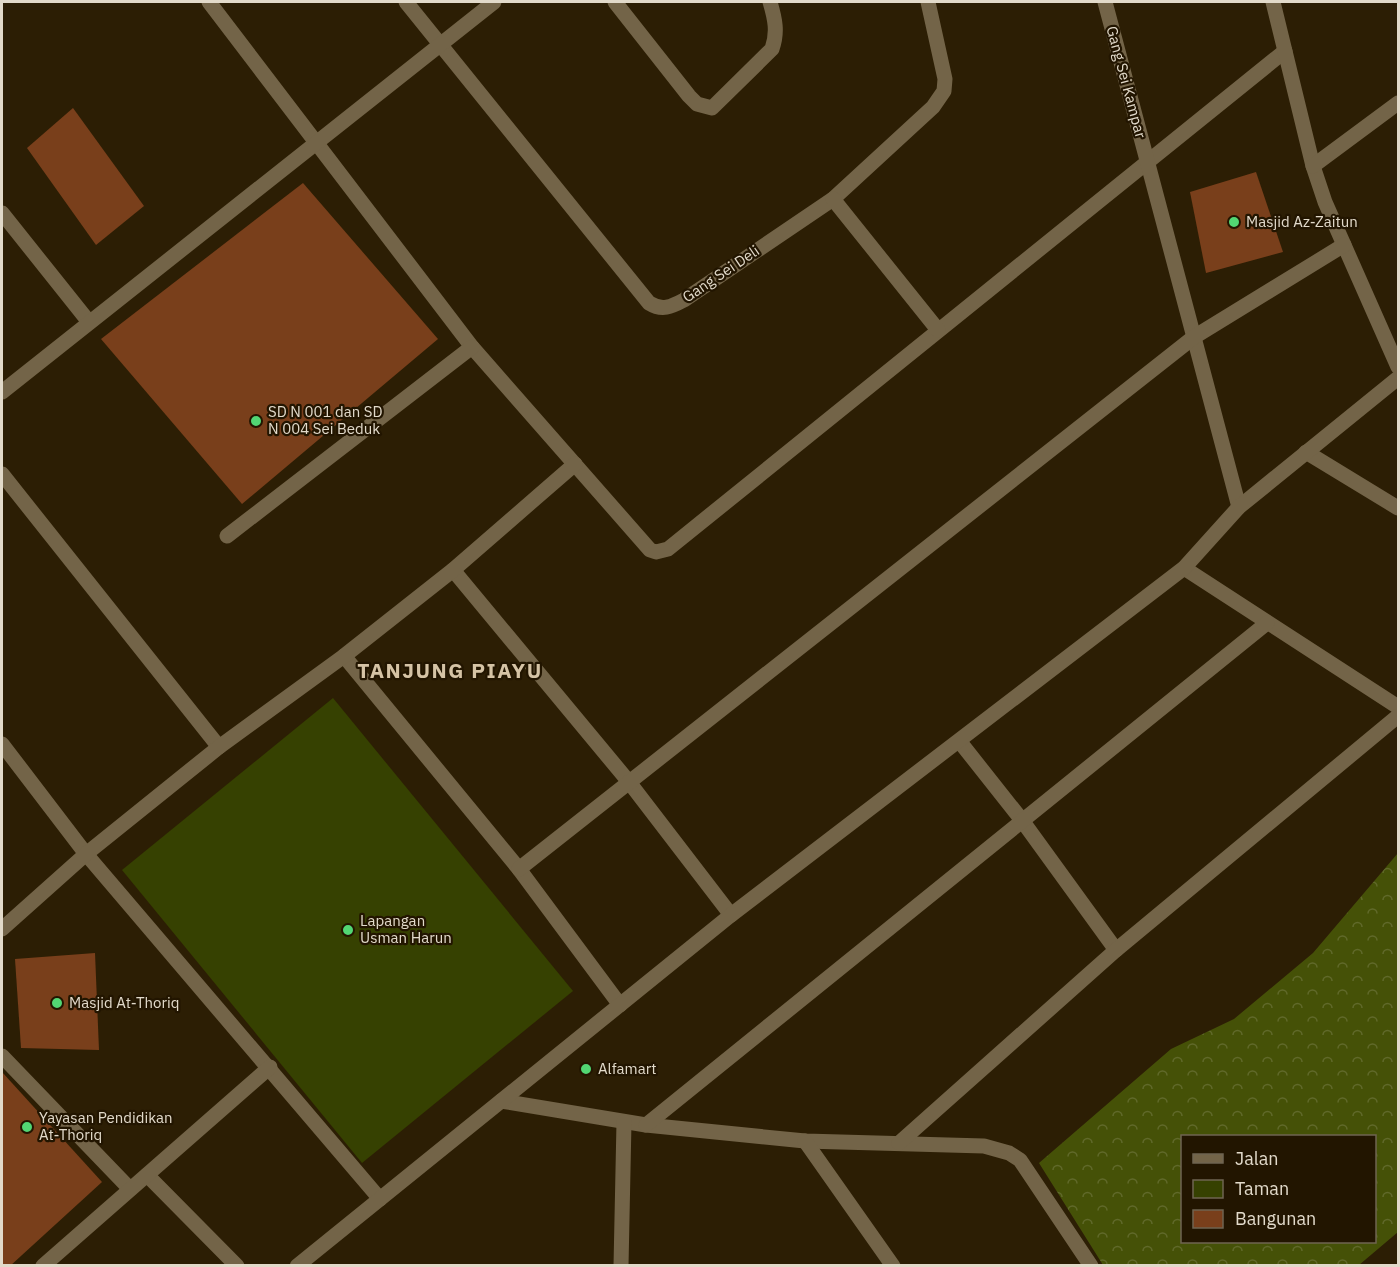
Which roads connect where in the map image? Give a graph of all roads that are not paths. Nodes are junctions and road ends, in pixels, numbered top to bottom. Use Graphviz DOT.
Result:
graph roads {
  1 [pos="209,2"];
  2 [pos="406,2"];
  3 [pos="494,2"];
  4 [pos="615,2"];
  5 [pos="770,2"];
  6 [pos="928,2"];
  7 [pos="1105,2"];
  8 [pos="1273,2"];
  9 [pos="438,44"];
  10 [pos="1285,51"];
  11 [pos="1398,103"];
  12 [pos="316,141"];
  13 [pos="1147,163"];
  14 [pos="1313,166"];
  15 [pos="833,199"];
  16 [pos="2,213"];
  17 [pos="1344,245"];
  18 [pos="89,322"];
  19 [pos="939,330"];
  20 [pos="1194,337"];
  21 [pos="472,347"];
  22 [pos="1398,367"];
  23 [pos="1398,378"];
  24 [pos="2,392"];
  25 [pos="1306,452"];
  26 [pos="575,464"];
  27 [pos="2,474"];
  28 [pos="1239,507"];
  29 [pos="1398,508"];
  30 [pos="227,536"];
  31 [pos="1184,568"];
  32 [pos="453,570"];
  33 [pos="1267,623"];
  34 [pos="344,656"];
  35 [pos="1398,707"];
  36 [pos="1398,716"];
  37 [pos="960,742"];
  38 [pos="2,744"];
  39 [pos="219,747"];
  40 [pos="629,782"];
  41 [pos="1021,819"];
  42 [pos="86,854"];
  43 [pos="519,869"];
  44 [pos="731,915"];
  45 [pos="2,929"];
  46 [pos="1116,950"];
  47 [pos="620,1005"];
  48 [pos="2,1056"];
  49 [pos="270,1067"];
  50 [pos="501,1101"];
  51 [pos="624,1122"];
  52 [pos="646,1125"];
  53 [pos="805,1141"];
  54 [pos="899,1143"];
  55 [pos="147,1175"];
  56 [pos="130,1189"];
  57 [pos="380,1199"];
  58 [pos="43,1266"];
  59 [pos="237,1266"];
  60 [pos="297,1266"];
  61 [pos="621,1266"];
  62 [pos="893,1266"];
  63 [pos="1091,1266"];
  1 -- 12 [label="street"];
  2 -- 9 [label="street"];
  3 -- 9 [label="street"];
  4 -- 5 [label="street"];
  6 -- 15 [label="street, Gang Sei Deli"];
  7 -- 13 [label="street, Gang Sei Kampar"];
  8 -- 10 [label="street"];
  9 -- 12 [label="street"];
  9 -- 15 [label="street, Gang Sei Deli"];
  10 -- 13 [label="street"];
  10 -- 14 [label="street"];
  11 -- 14 [label="street"];
  12 -- 18 [label="street"];
  12 -- 21 [label="street"];
  13 -- 19 [label="street"];
  13 -- 20 [label="street, Gang Sei Kampar"];
  14 -- 17 [label="street"];
  15 -- 19 [label="street"];
  16 -- 18 [label="street"];
  17 -- 20 [label="street"];
  17 -- 22 [label="street"];
  18 -- 24 [label="street"];
  19 -- 26 [label="street"];
  20 -- 28 [label="street, Gang Sei Kampar"];
  20 -- 40 [label="street"];
  21 -- 26 [label="street"];
  21 -- 30 [label="street"];
  23 -- 25 [label="street"];
  25 -- 28 [label="street"];
  25 -- 29 [label="street"];
  26 -- 32 [label="street"];
  27 -- 39 [label="street"];
  28 -- 31 [label="street"];
  31 -- 33 [label="street"];
  31 -- 37 [label="street"];
  32 -- 34 [label="street"];
  32 -- 40 [label="street"];
  33 -- 35 [label="street"];
  33 -- 41 [label="street"];
  34 -- 39 [label="street"];
  34 -- 43 [label="street"];
  36 -- 46 [label="street"];
  37 -- 41 [label="street"];
  37 -- 44 [label="street"];
  38 -- 42 [label="street"];
  39 -- 42 [label="street"];
  40 -- 43 [label="street"];
  40 -- 44 [label="street"];
  41 -- 46 [label="street"];
  41 -- 52 [label="street"];
  42 -- 45 [label="street"];
  42 -- 49 [label="street"];
  43 -- 47 [label="street"];
  44 -- 47 [label="street"];
  46 -- 54 [label="street"];
  47 -- 50 [label="street"];
  48 -- 56 [label="street"];
  49 -- 55 [label="street"];
  49 -- 57 [label="street"];
  50 -- 51 [label="street"];
  50 -- 57 [label="street"];
  51 -- 52 [label="street"];
  51 -- 61 [label="street"];
  52 -- 53 [label="street"];
  53 -- 54 [label="street"];
  53 -- 62 [label="street"];
  54 -- 63 [label="street"];
  55 -- 56 [label="street"];
  55 -- 59 [label="street"];
  56 -- 58 [label="street"];
  57 -- 60 [label="street"];
}
